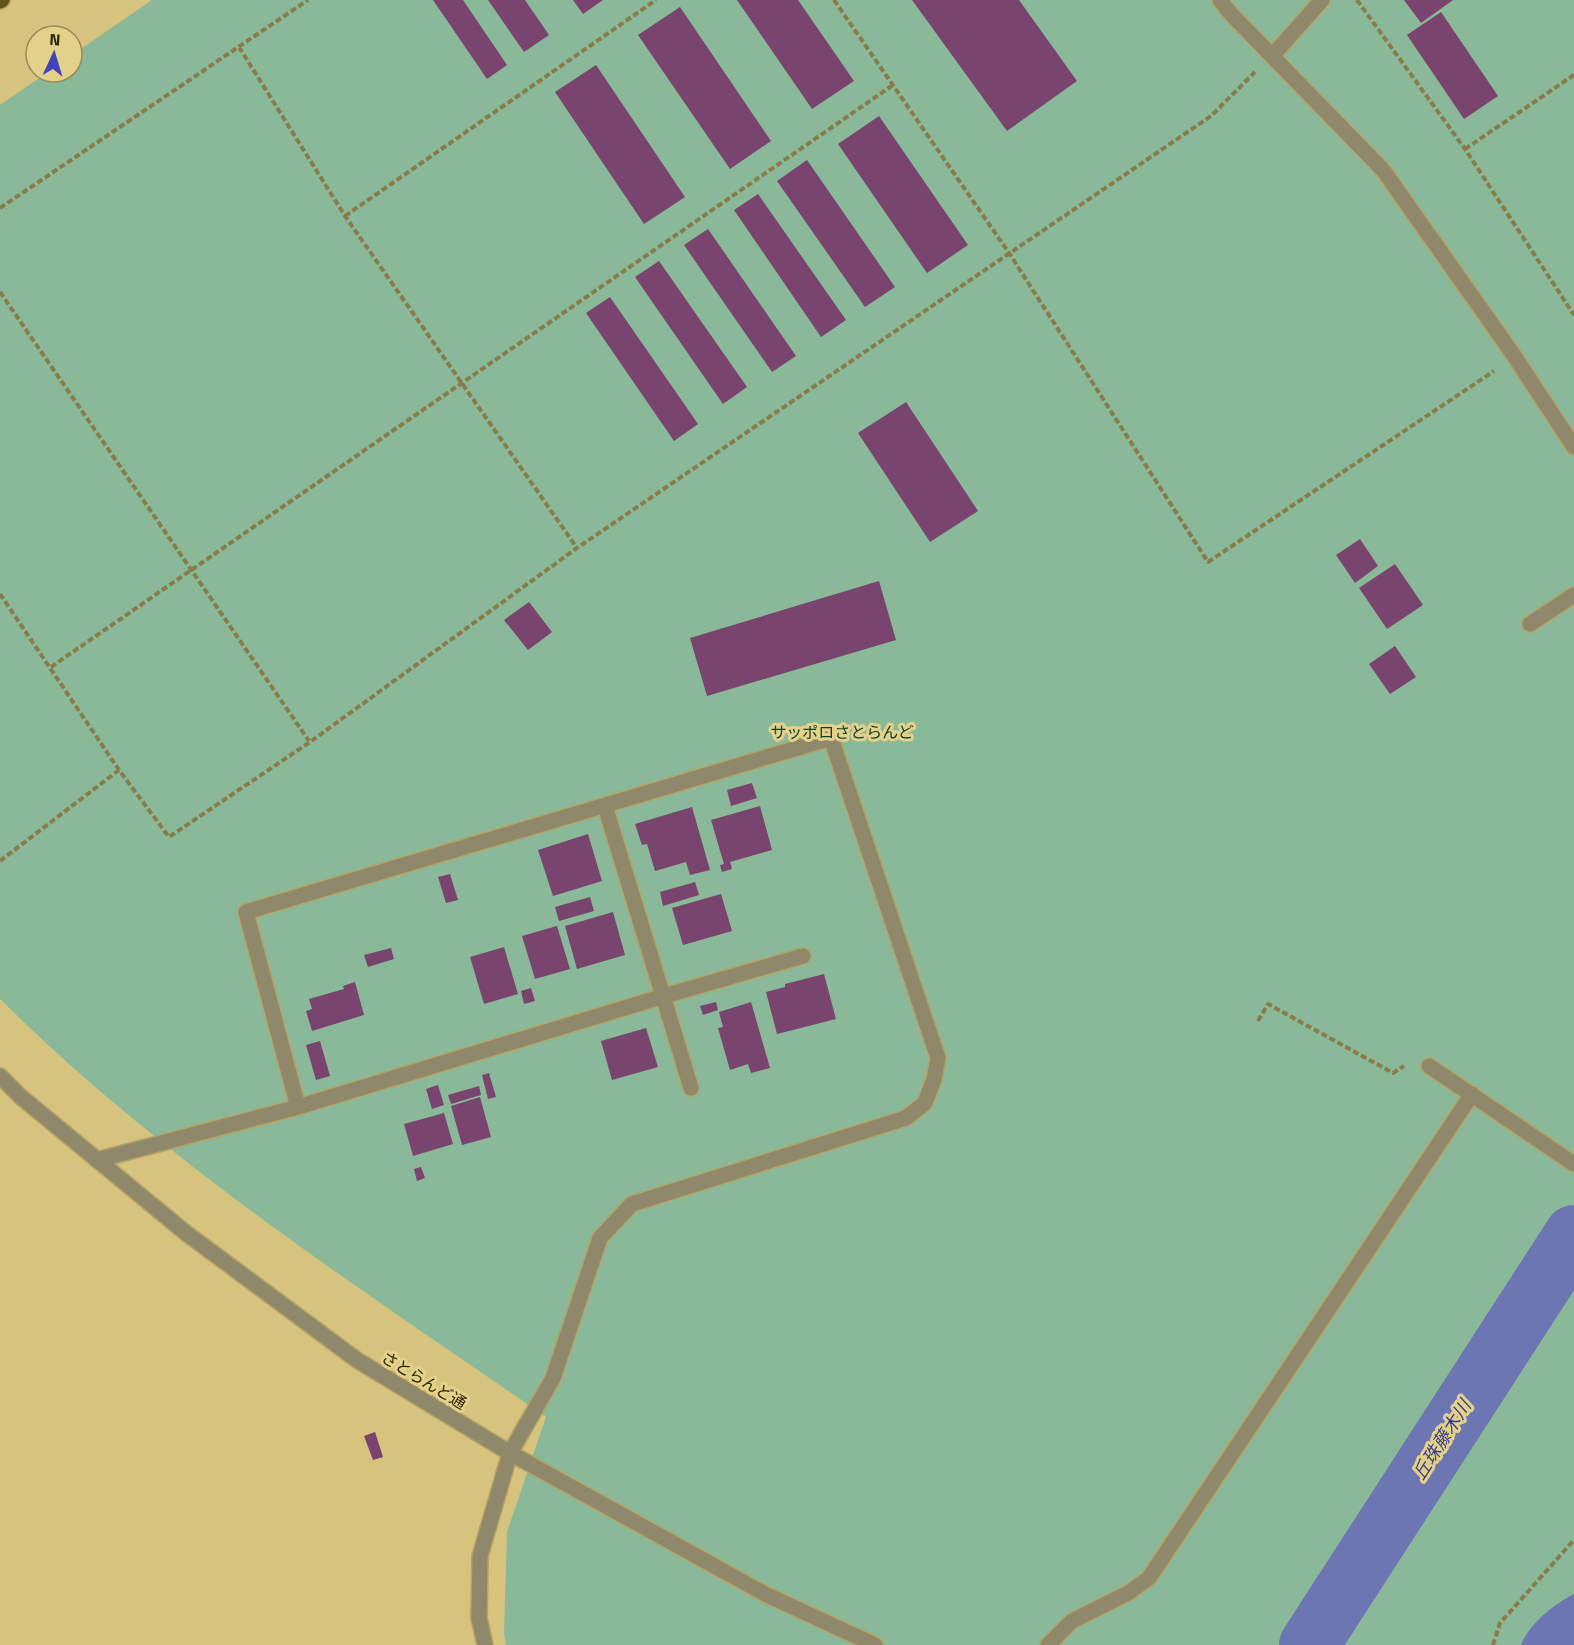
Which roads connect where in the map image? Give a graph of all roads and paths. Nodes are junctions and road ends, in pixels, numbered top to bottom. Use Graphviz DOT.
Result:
graph roads {
  1 [pos="308,0"];
  2 [pos="656,0"];
  3 [pos="834,0"];
  4 [pos="1220,0"];
  5 [pos="1322,0"];
  6 [pos="1357,0"];
  7 [pos="239,47"];
  8 [pos="1273,55"];
  9 [pos="1574,75"];
  10 [pos="893,86"];
  11 [pos="1465,149"];
  12 [pos="0,208"];
  13 [pos="345,216"];
  14 [pos="1009,253"];
  15 [pos="0,292"];
  16 [pos="1574,315"];
  17 [pos="1515,357"];
  18 [pos="462,383"];
  19 [pos="1574,447"];
  20 [pos="578,548"];
  21 [pos="191,570"];
  22 [pos="0,594"];
  23 [pos="1574,595"];
  24 [pos="1530,624"];
  25 [pos="51,667"];
  26 [pos="310,742"];
  27 [pos="119,770"];
  28 [pos="605,806"];
  29 [pos="0,861"];
  30 [pos="803,956"];
  31 [pos="664,996"];
  32 [pos="1258,1021"];
  33 [pos="1429,1066"];
  34 [pos="0,1076"];
  35 [pos="691,1088"];
  36 [pos="1472,1095"];
  37 [pos="298,1107"];
  38 [pos="97,1160"];
  39 [pos="1574,1164"];
  40 [pos="510,1453"];
  41 [pos="1574,1540"];
  42 [pos="484,1645"];
  43 [pos="875,1645"];
  44 [pos="1048,1645"];
  45 [pos="1493,1645"];
  1 -- 7 [label="path"];
  2 -- 13 [label="path"];
  3 -- 10 [label="path"];
  4 -- 8 [label="street"];
  5 -- 8 [label="street"];
  6 -- 11 [label="path"];
  7 -- 12 [label="path"];
  7 -- 13 [label="path"];
  8 -- 14 [label="path"];
  8 -- 17 [label="street"];
  9 -- 11 [label="path"];
  10 -- 14 [label="path"];
  10 -- 18 [label="path"];
  11 -- 16 [label="path"];
  13 -- 18 [label="path"];
  14 -- 17 [label="path"];
  14 -- 20 [label="path"];
  15 -- 21 [label="path"];
  17 -- 19 [label="street"];
  18 -- 20 [label="path"];
  18 -- 21 [label="path"];
  20 -- 26 [label="path"];
  21 -- 25 [label="path"];
  21 -- 26 [label="path"];
  22 -- 25 [label="path"];
  23 -- 24 [label="street"];
  25 -- 27 [label="path"];
  26 -- 27 [label="path"];
  27 -- 29 [label="path"];
  28 -- 31 [label="street"];
  28 -- 37 [label="street"];
  28 -- 40 [label="street"];
  30 -- 31 [label="street"];
  31 -- 35 [label="street"];
  31 -- 37 [label="street"];
  32 -- 33 [label="path"];
  33 -- 36 [label="street"];
  34 -- 38 [label="street, さとらんど通"];
  36 -- 39 [label="street"];
  36 -- 44 [label="street"];
  37 -- 38 [label="street"];
  38 -- 40 [label="street, さとらんど通"];
  40 -- 42 [label="street"];
  40 -- 43 [label="street, さとらんど通"];
  41 -- 45 [label="path"];
}
